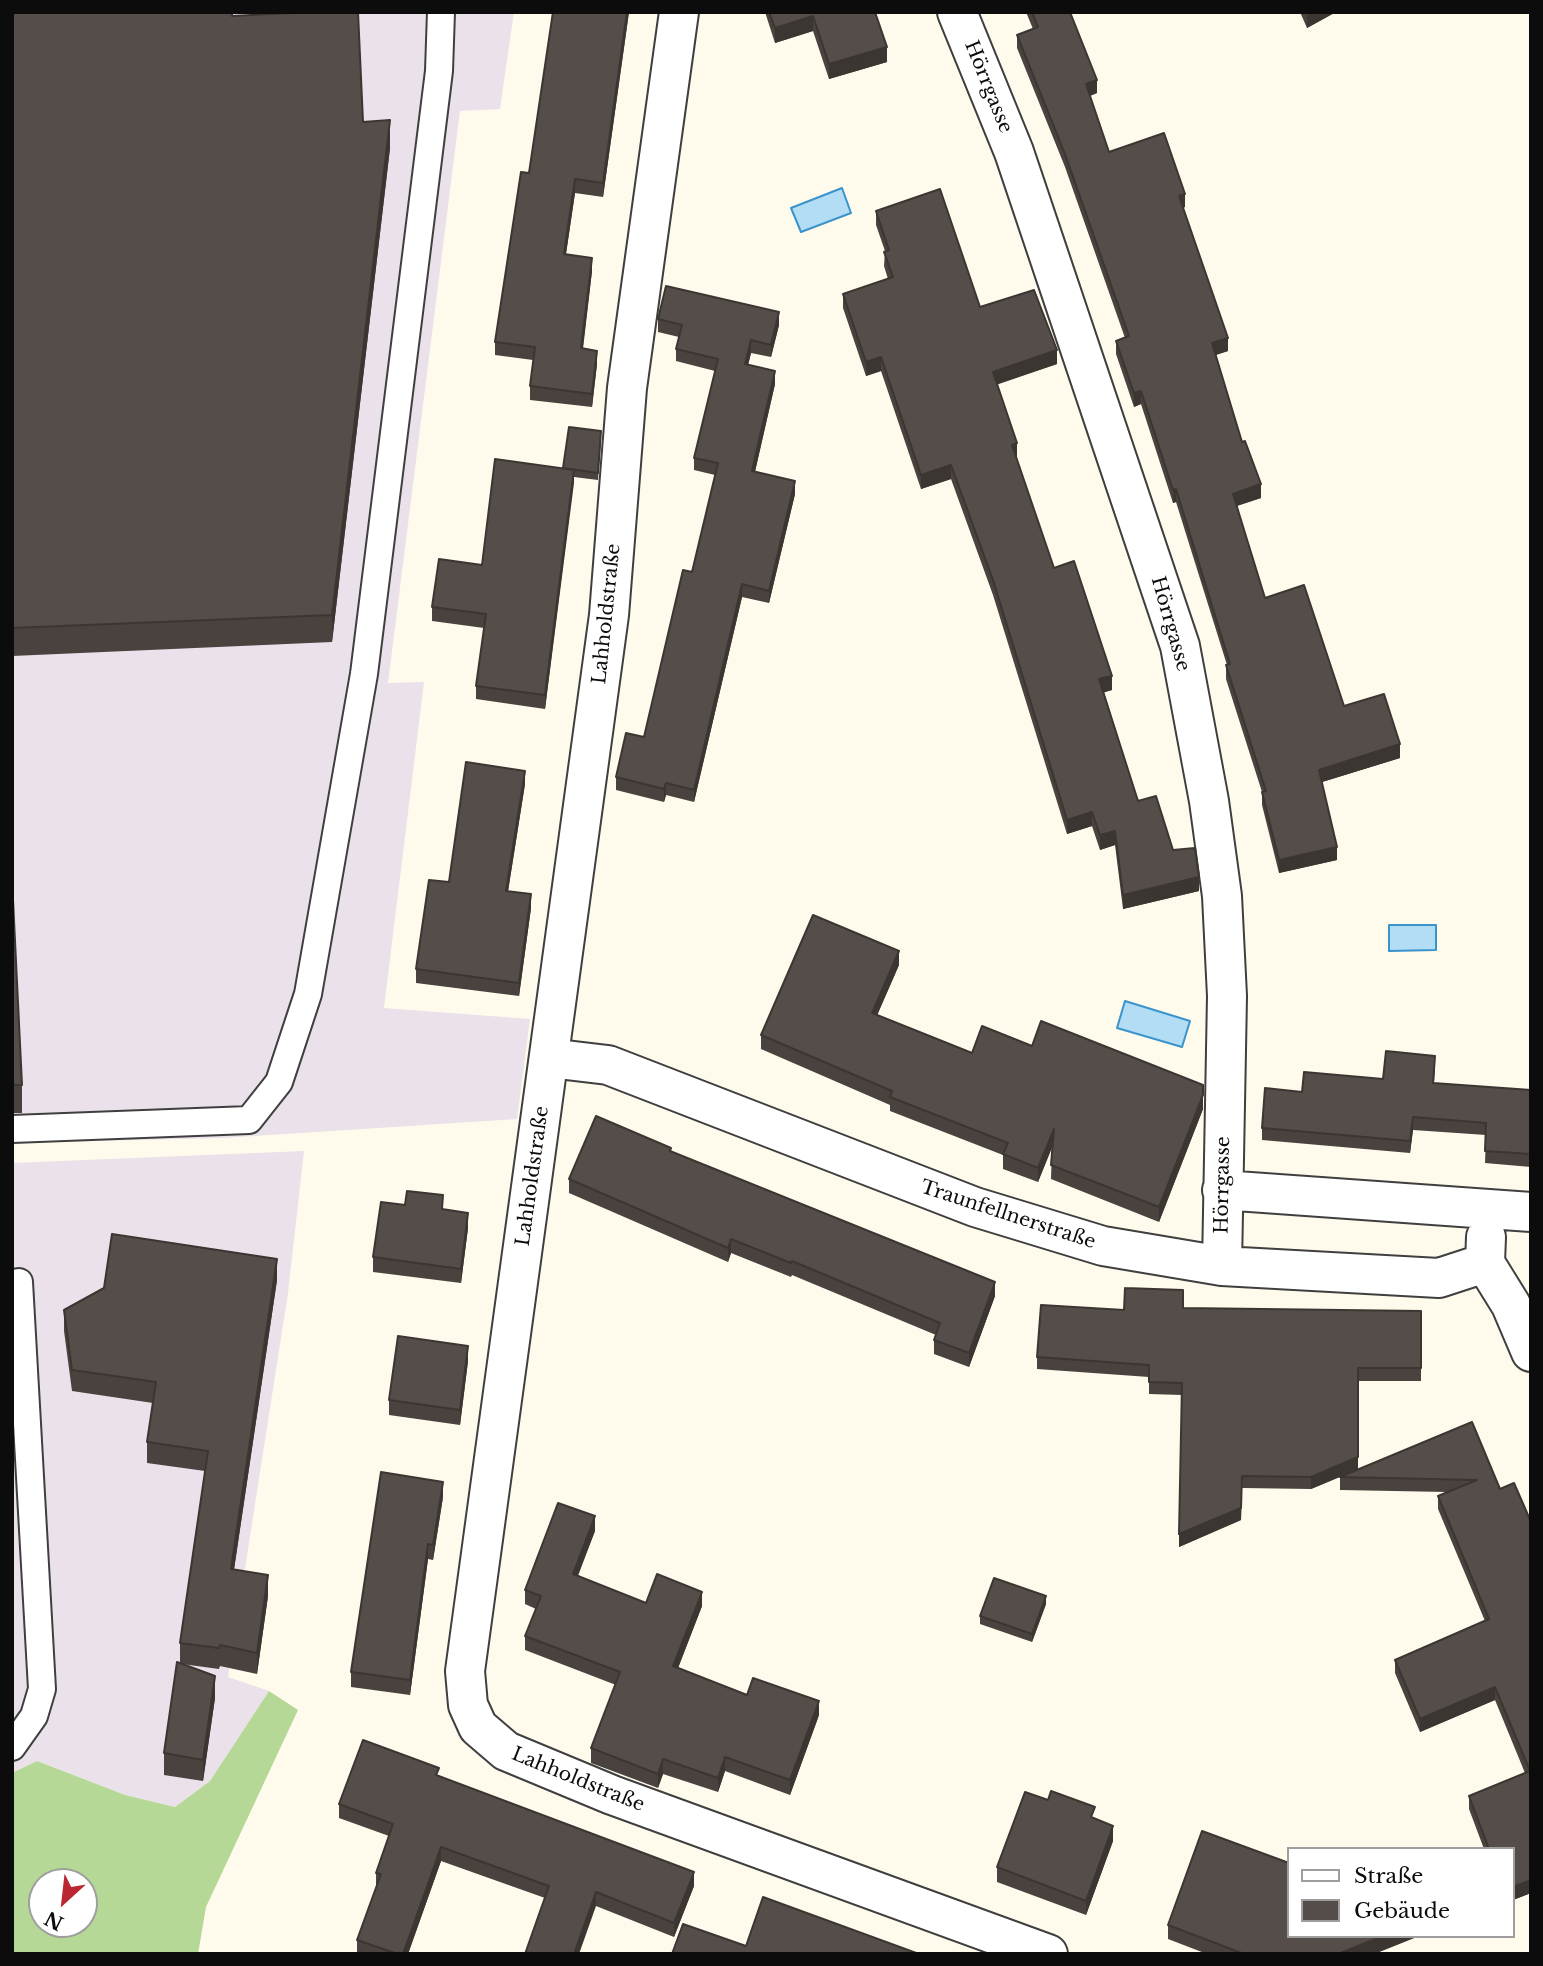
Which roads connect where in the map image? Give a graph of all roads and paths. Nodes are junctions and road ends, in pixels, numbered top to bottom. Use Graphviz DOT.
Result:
graph roads {
  1 [pos="441,12"];
  2 [pos="679,12"];
  3 [pos="957,12"];
  4 [pos="549,1058"];
  5 [pos="12,1129"];
  6 [pos="1222,1190"];
  7 [pos="1488,1211"];
  8 [pos="1531,1212"];
  9 [pos="1485,1263"];
  10 [pos="1222,1266"];
  11 [pos="12,1283"];
  12 [pos="1531,1352"];
  13 [pos="12,1747"];
  14 [pos="1048,1954"];
  1 -- 5 [label="lane"];
  2 -- 4 [label="street, Lahholdstraße"];
  3 -- 6 [label="street, Hörrgasse"];
  4 -- 10 [label="street, Traunfellnerstraße"];
  4 -- 14 [label="street, Lahholdstraße"];
  6 -- 7 [label="street"];
  6 -- 10 [label="street, Hörrgasse"];
  7 -- 8 [label="street"];
  7 -- 9 [label="street"];
  9 -- 10 [label="street, Traunfellnerstraße"];
  9 -- 12 [label="street"];
  11 -- 13 [label="lane"];
}
